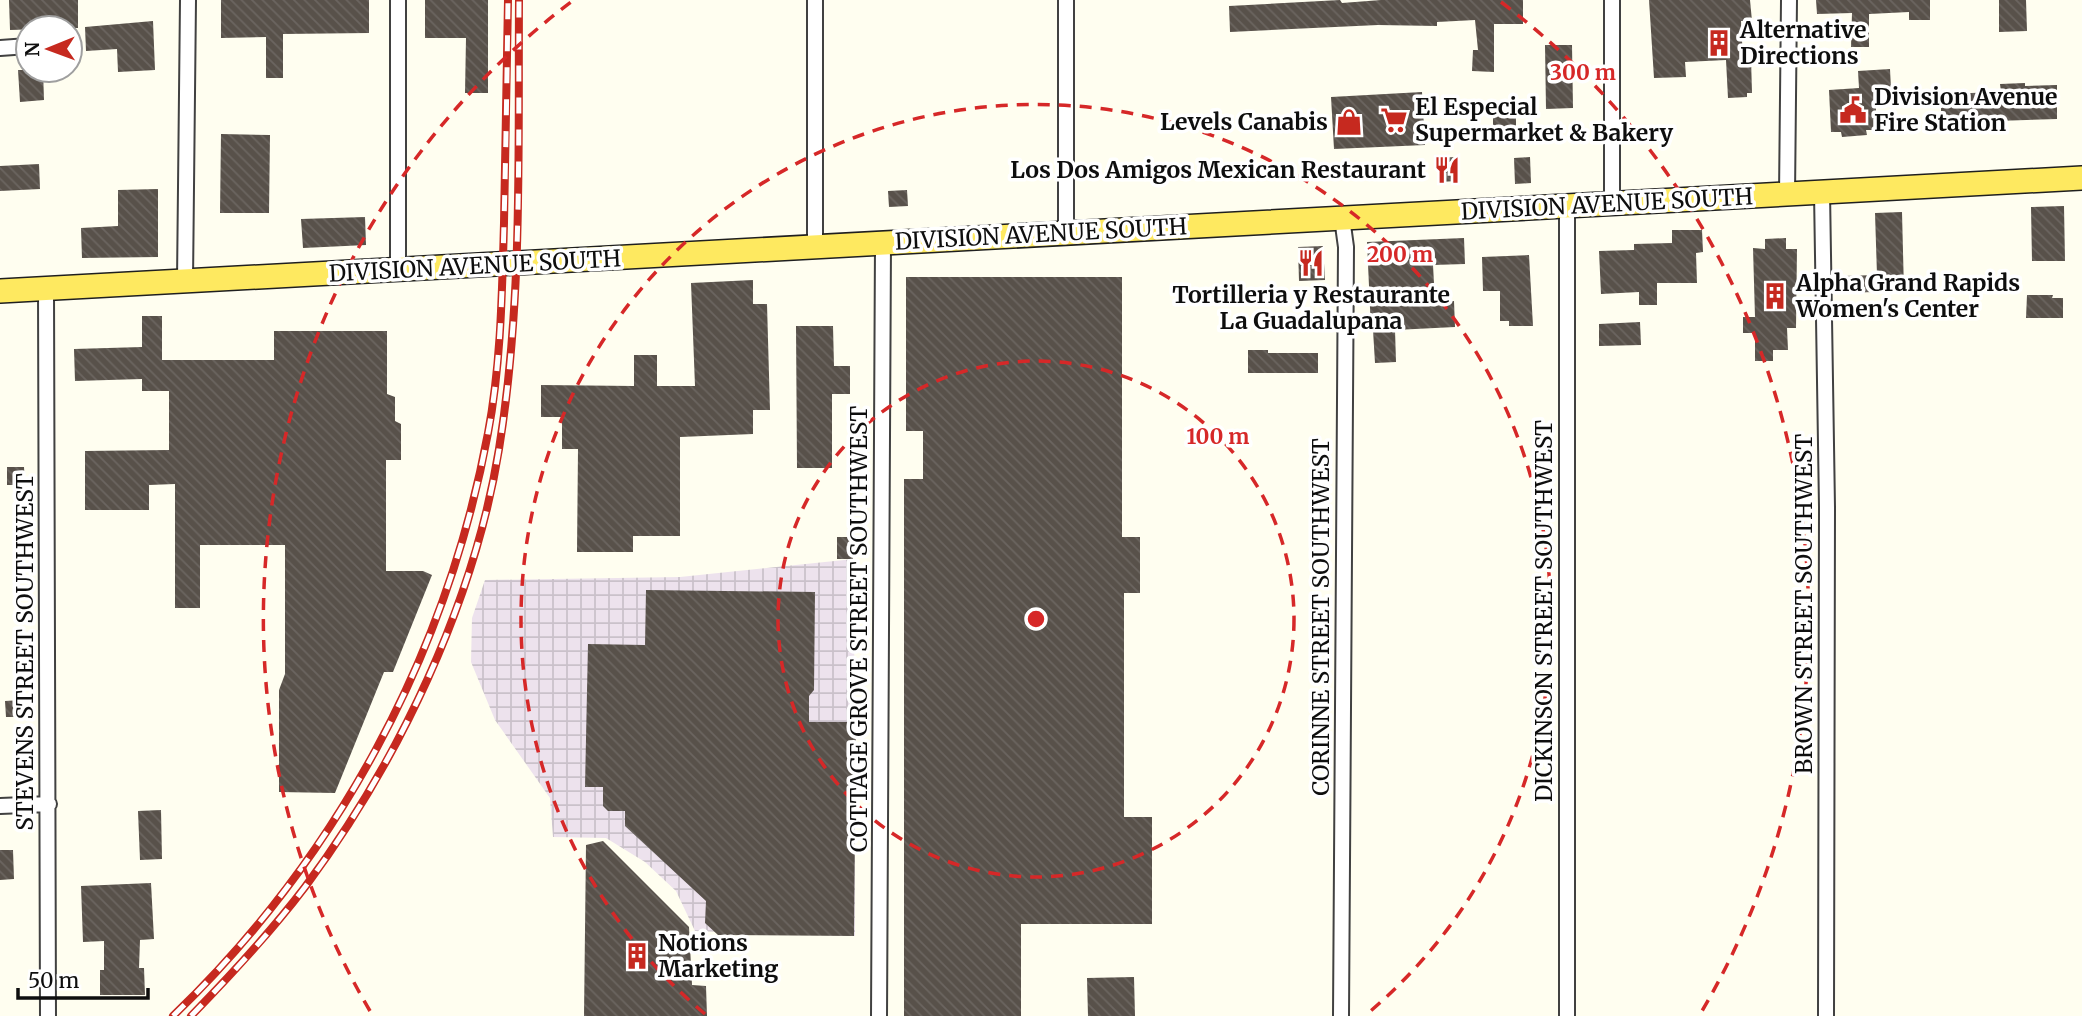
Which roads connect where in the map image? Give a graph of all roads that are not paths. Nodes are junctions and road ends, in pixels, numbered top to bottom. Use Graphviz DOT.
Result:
graph roads {
  1 [pos="188,0"];
  2 [pos="398,0"];
  3 [pos="815,0"];
  4 [pos="1066,0"];
  5 [pos="1612,0"];
  6 [pos="1789,0"];
  7 [pos="2082,178"];
  8 [pos="1822,192"];
  9 [pos="1787,195"];
  10 [pos="1612,204"];
  11 [pos="1567,206"];
  12 [pos="1342,218"];
  13 [pos="1066,234"];
  14 [pos="883,243"];
  15 [pos="814,248"];
  16 [pos="398,270"];
  17 [pos="185,281"];
  18 [pos="46,288"];
  19 [pos="0,291"];
  20 [pos="49,804"];
  21 [pos="0,806"];
  22 [pos="48,1016"];
  23 [pos="879,1016"];
  24 [pos="1341,1016"];
  25 [pos="1567,1016"];
  26 [pos="1826,1016"];
  1 -- 17 [label="street"];
  2 -- 16 [label="street"];
  3 -- 15 [label="street"];
  4 -- 13 [label="street"];
  5 -- 10 [label="street"];
  6 -- 9 [label="street"];
  7 -- 8 [label="main road, DIVISION AVENUE SOUTH"];
  8 -- 9 [label="main road, DIVISION AVENUE SOUTH"];
  8 -- 26 [label="street, BROWN STREET SOUTHWEST"];
  9 -- 10 [label="main road, DIVISION AVENUE SOUTH"];
  10 -- 11 [label="main road, DIVISION AVENUE SOUTH"];
  11 -- 12 [label="main road, DIVISION AVENUE SOUTH"];
  11 -- 25 [label="street, DICKINSON STREET SOUTHWEST"];
  12 -- 13 [label="main road, DIVISION AVENUE SOUTH"];
  12 -- 24 [label="street, CORINNE STREET SOUTHWEST"];
  13 -- 14 [label="main road, DIVISION AVENUE SOUTH"];
  14 -- 15 [label="main road, DIVISION AVENUE SOUTH"];
  14 -- 23 [label="street, COTTAGE GROVE STREET SOUTHWEST"];
  15 -- 16 [label="main road, DIVISION AVENUE SOUTH"];
  16 -- 17 [label="main road, DIVISION AVENUE SOUTH"];
  17 -- 18 [label="main road, DIVISION AVENUE SOUTH"];
  18 -- 19 [label="main road, DIVISION AVENUE SOUTH"];
  18 -- 20 [label="street, STEVENS STREET SOUTHWEST"];
  20 -- 21 [label="street"];
  20 -- 22 [label="street, STEVENS STREET SOUTHWEST"];
}
